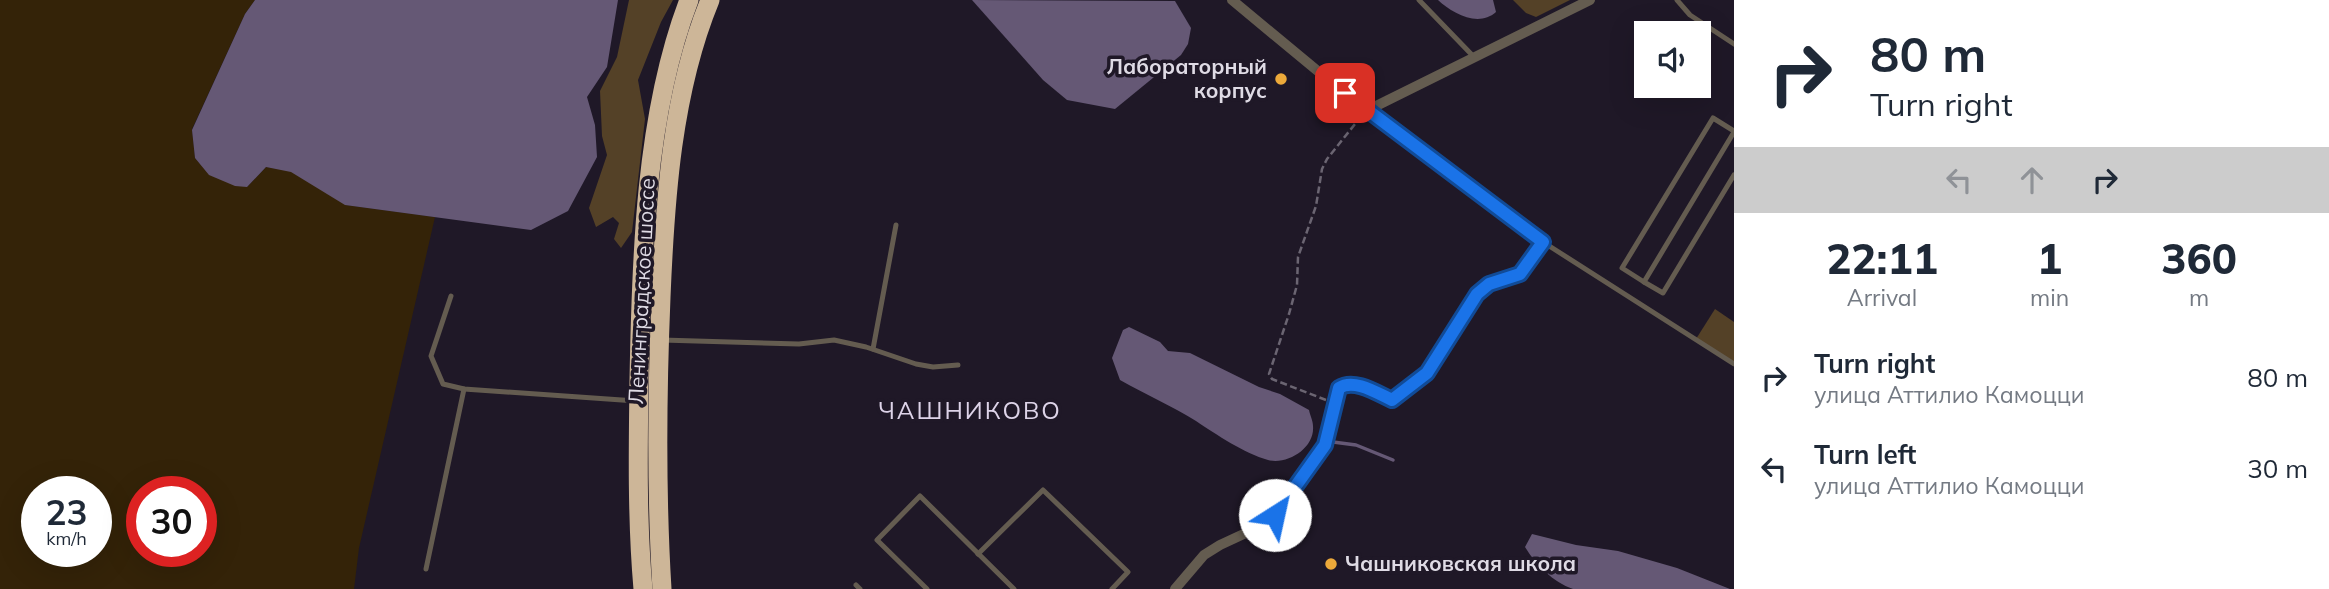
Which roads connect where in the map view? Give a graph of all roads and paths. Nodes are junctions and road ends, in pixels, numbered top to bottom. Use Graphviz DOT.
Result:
graph roads {
  1 [pos="689,0"];
  2 [pos="710,0"];
  3 [pos="1232,0"];
  4 [pos="1419,0"];
  5 [pos="1590,0"];
  6 [pos="1676,0"];
  7 [pos="1734,44"];
  8 [pos="1474,57"];
  9 [pos="1366,111"];
  10 [pos="1734,132"];
  11 [pos="1734,175"];
  12 [pos="896,225"];
  13 [pos="1543,242"];
  14 [pos="1644,282"];
  15 [pos="451,296"];
  16 [pos="659,340"];
  17 [pos="873,349"];
  18 [pos="1734,364"];
  19 [pos="958,365"];
  20 [pos="464,389"];
  21 [pos="639,401"];
  22 [pos="1334,403"];
  23 [pos="978,554"];
  24 [pos="426,569"];
  25 [pos="643,589"];
  26 [pos="662,589"];
  27 [pos="927,589"];
  28 [pos="1014,589"];
  29 [pos="1112,589"];
  30 [pos="1175,589"];
  1 -- 21 [label="highway, Ленинградское шоссе"];
  2 -- 16 [label="highway, Ленинградское шоссе"];
  3 -- 9 [label="street"];
  4 -- 8 [label="lane"];
  5 -- 8 [label="street"];
  6 -- 7 [label="lane"];
  8 -- 9 [label="street"];
  9 -- 13 [label="street"];
  9 -- 22 [label="path"];
  10 -- 14 [label="lane"];
  10 -- 14 [label="lane"];
  11 -- 14 [label="lane"];
  12 -- 17 [label="lane"];
  13 -- 18 [label="lane"];
  13 -- 22 [label="street"];
  15 -- 20 [label="lane"];
  16 -- 17 [label="lane"];
  16 -- 26 [label="highway, Ленинградское шоссе"];
  17 -- 19 [label="lane"];
  20 -- 21 [label="lane"];
  20 -- 24 [label="lane"];
  21 -- 25 [label="highway, Ленинградское шоссе"];
  22 -- 30 [label="street"];
  23 -- 27 [label="lane"];
  23 -- 28 [label="lane"];
  23 -- 29 [label="lane"];
}
